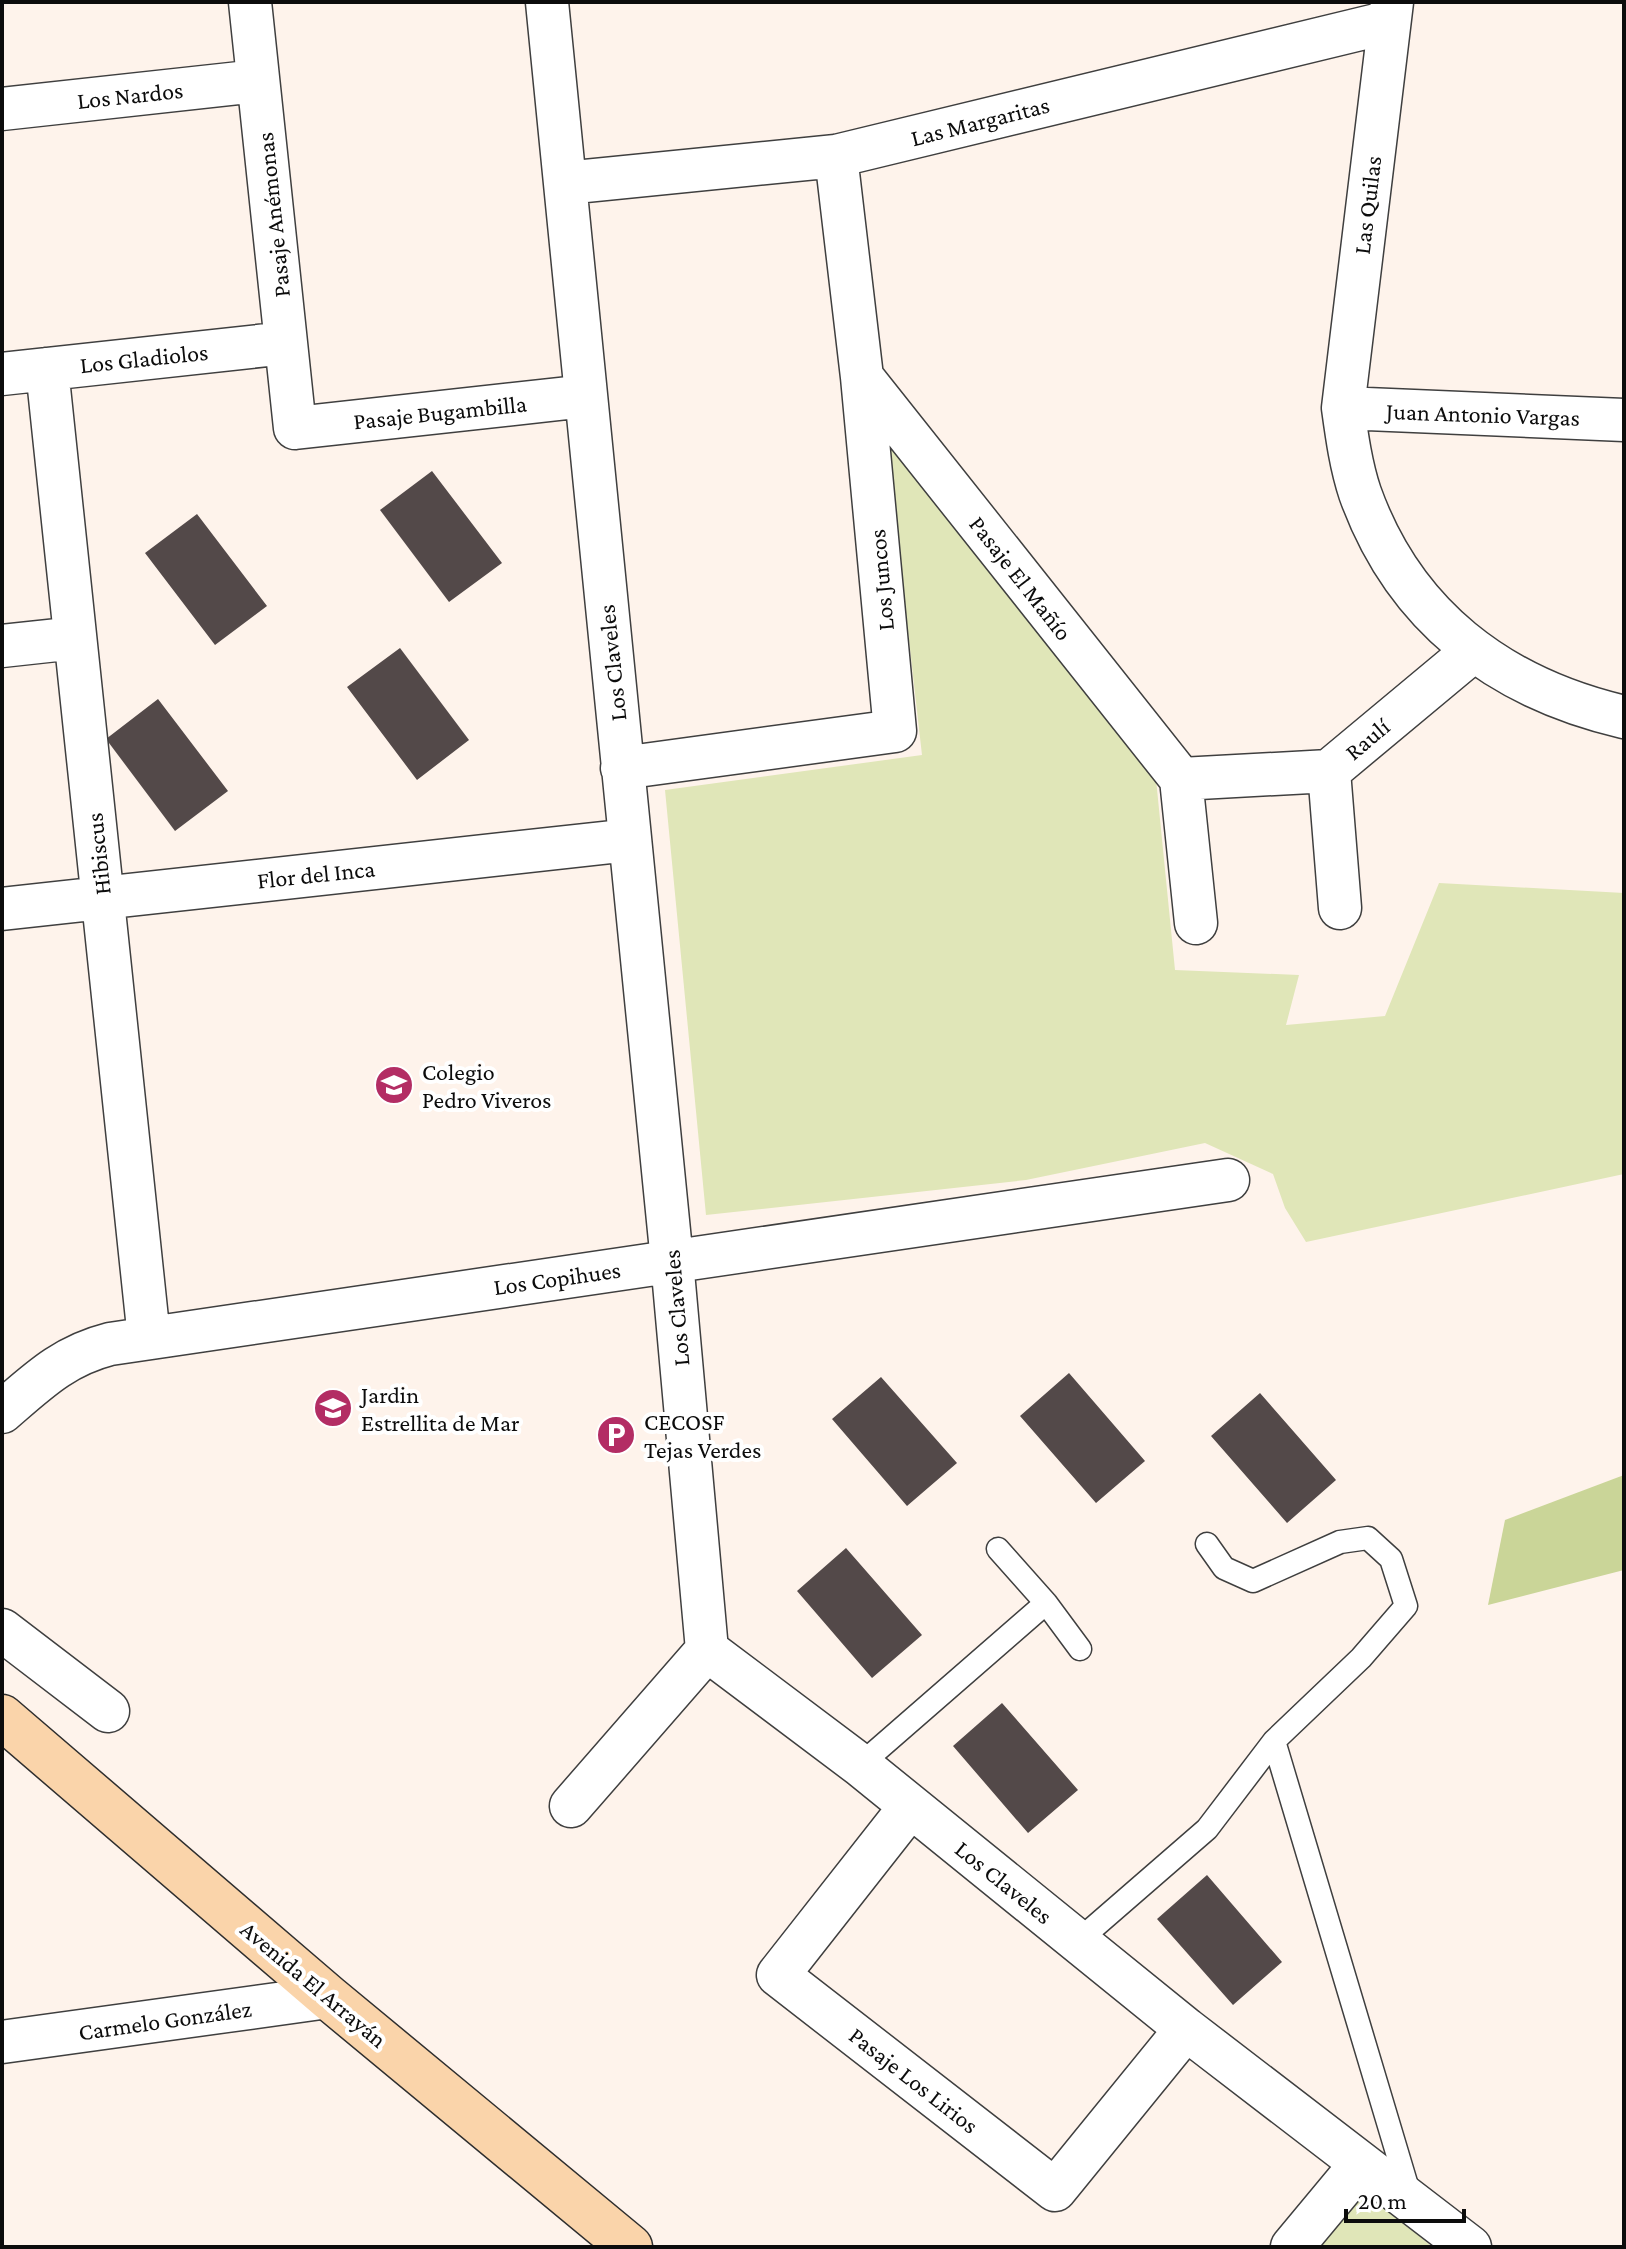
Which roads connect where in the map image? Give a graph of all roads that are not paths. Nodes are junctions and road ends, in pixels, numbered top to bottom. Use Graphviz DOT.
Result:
graph roads {
  1 [pos="250,2"];
  2 [pos="547,2"];
  3 [pos="1390,12"];
  4 [pos="258,81"];
  5 [pos="2,109"];
  6 [pos="836,156"];
  7 [pos="565,183"];
  8 [pos="286,343"];
  9 [pos="47,369"];
  10 [pos="2,374"];
  11 [pos="862,377"];
  12 [pos="586,396"];
  13 [pos="1343,408"];
  14 [pos="1624,420"];
  15 [pos="295,428"];
  16 [pos="75,638"];
  17 [pos="2,646"];
  18 [pos="1473,651"];
  19 [pos="1624,717"];
  20 [pos="622,768"];
  21 [pos="1329,771"];
  22 [pos="1181,779"];
  23 [pos="630,840"];
  24 [pos="103,898"];
  25 [pos="1340,908"];
  26 [pos="2,909"];
  27 [pos="1196,923"];
  28 [pos="1228,1180"];
  29 [pos="672,1261"];
  30 [pos="149,1338"];
  31 [pos="2,1412"];
  32 [pos="1207,1544"];
  33 [pos="998,1549"];
  34 [pos="1046,1603"];
  35 [pos="2,1630"];
  36 [pos="1080,1649"];
  37 [pos="707,1650"];
  38 [pos="108,1711"];
  39 [pos="2,1717"];
  40 [pos="1274,1741"];
  41 [pos="860,1765"];
  42 [pos="571,1806"];
  43 [pos="910,1807"];
  44 [pos="1078,1941"];
  45 [pos="328,1997"];
  46 [pos="1186,2029"];
  47 [pos="2,2042"];
  48 [pos="1361,2164"];
  49 [pos="1412,2203"];
  50 [pos="630,2247"];
  51 [pos="1292,2247"];
  52 [pos="1470,2247"];
  1 -- 4 [label="street, Pasaje Anémonas"];
  2 -- 7 [label="street, Los Claveles"];
  3 -- 6 [label="street, Las Margaritas"];
  3 -- 13 [label="street, Las Quilas"];
  4 -- 5 [label="street, Los Nardos"];
  4 -- 8 [label="street, Pasaje Anémonas"];
  6 -- 7 [label="street, Las Margaritas"];
  6 -- 11 [label="street, Los Juncos"];
  7 -- 12 [label="street, Los Claveles"];
  8 -- 9 [label="street, Los Gladiolos"];
  8 -- 15 [label="street, Pasaje Anémonas"];
  9 -- 10 [label="street, Los Gladiolos"];
  9 -- 16 [label="street, Hibiscus"];
  11 -- 20 [label="street, Los Juncos"];
  11 -- 22 [label="street, Pasaje El Mañío"];
  12 -- 15 [label="street, Pasaje Bugambilla"];
  12 -- 20 [label="street, Los Claveles"];
  13 -- 14 [label="street, Juan Antonio Vargas"];
  13 -- 18 [label="street, Las Quilas"];
  16 -- 17 [label="street"];
  16 -- 24 [label="street, Hibiscus"];
  18 -- 19 [label="street, Las Quilas"];
  18 -- 21 [label="street, Raulí"];
  20 -- 23 [label="street, Los Claveles"];
  21 -- 22 [label="street"];
  21 -- 25 [label="street, Raulí"];
  22 -- 27 [label="street"];
  23 -- 24 [label="street, Flor del Inca"];
  23 -- 29 [label="street, Los Claveles"];
  24 -- 26 [label="street, Flor del Inca"];
  24 -- 30 [label="street, Hibiscus"];
  28 -- 29 [label="street, Los Copihues"];
  29 -- 30 [label="street, Los Copihues"];
  29 -- 37 [label="street, Los Claveles"];
  30 -- 31 [label="street, Los Copihues"];
  32 -- 40 [label="lane"];
  33 -- 34 [label="lane"];
  34 -- 36 [label="lane"];
  34 -- 41 [label="lane"];
  35 -- 38 [label="street"];
  37 -- 41 [label="street, Los Claveles"];
  37 -- 42 [label="street"];
  39 -- 45 [label="street, Avenida El Arrayán"];
  40 -- 44 [label="lane"];
  40 -- 49 [label="lane"];
  41 -- 43 [label="street, Los Claveles"];
  43 -- 44 [label="street, Los Claveles"];
  43 -- 46 [label="street, Pasaje Los Lirios"];
  44 -- 46 [label="street, Los Claveles"];
  45 -- 47 [label="street, Carmelo González"];
  45 -- 50 [label="street, Avenida El Arrayán"];
  46 -- 48 [label="street, Los Claveles"];
  48 -- 49 [label="street, Los Claveles"];
  48 -- 51 [label="street"];
  49 -- 52 [label="street, Los Claveles"];
}
